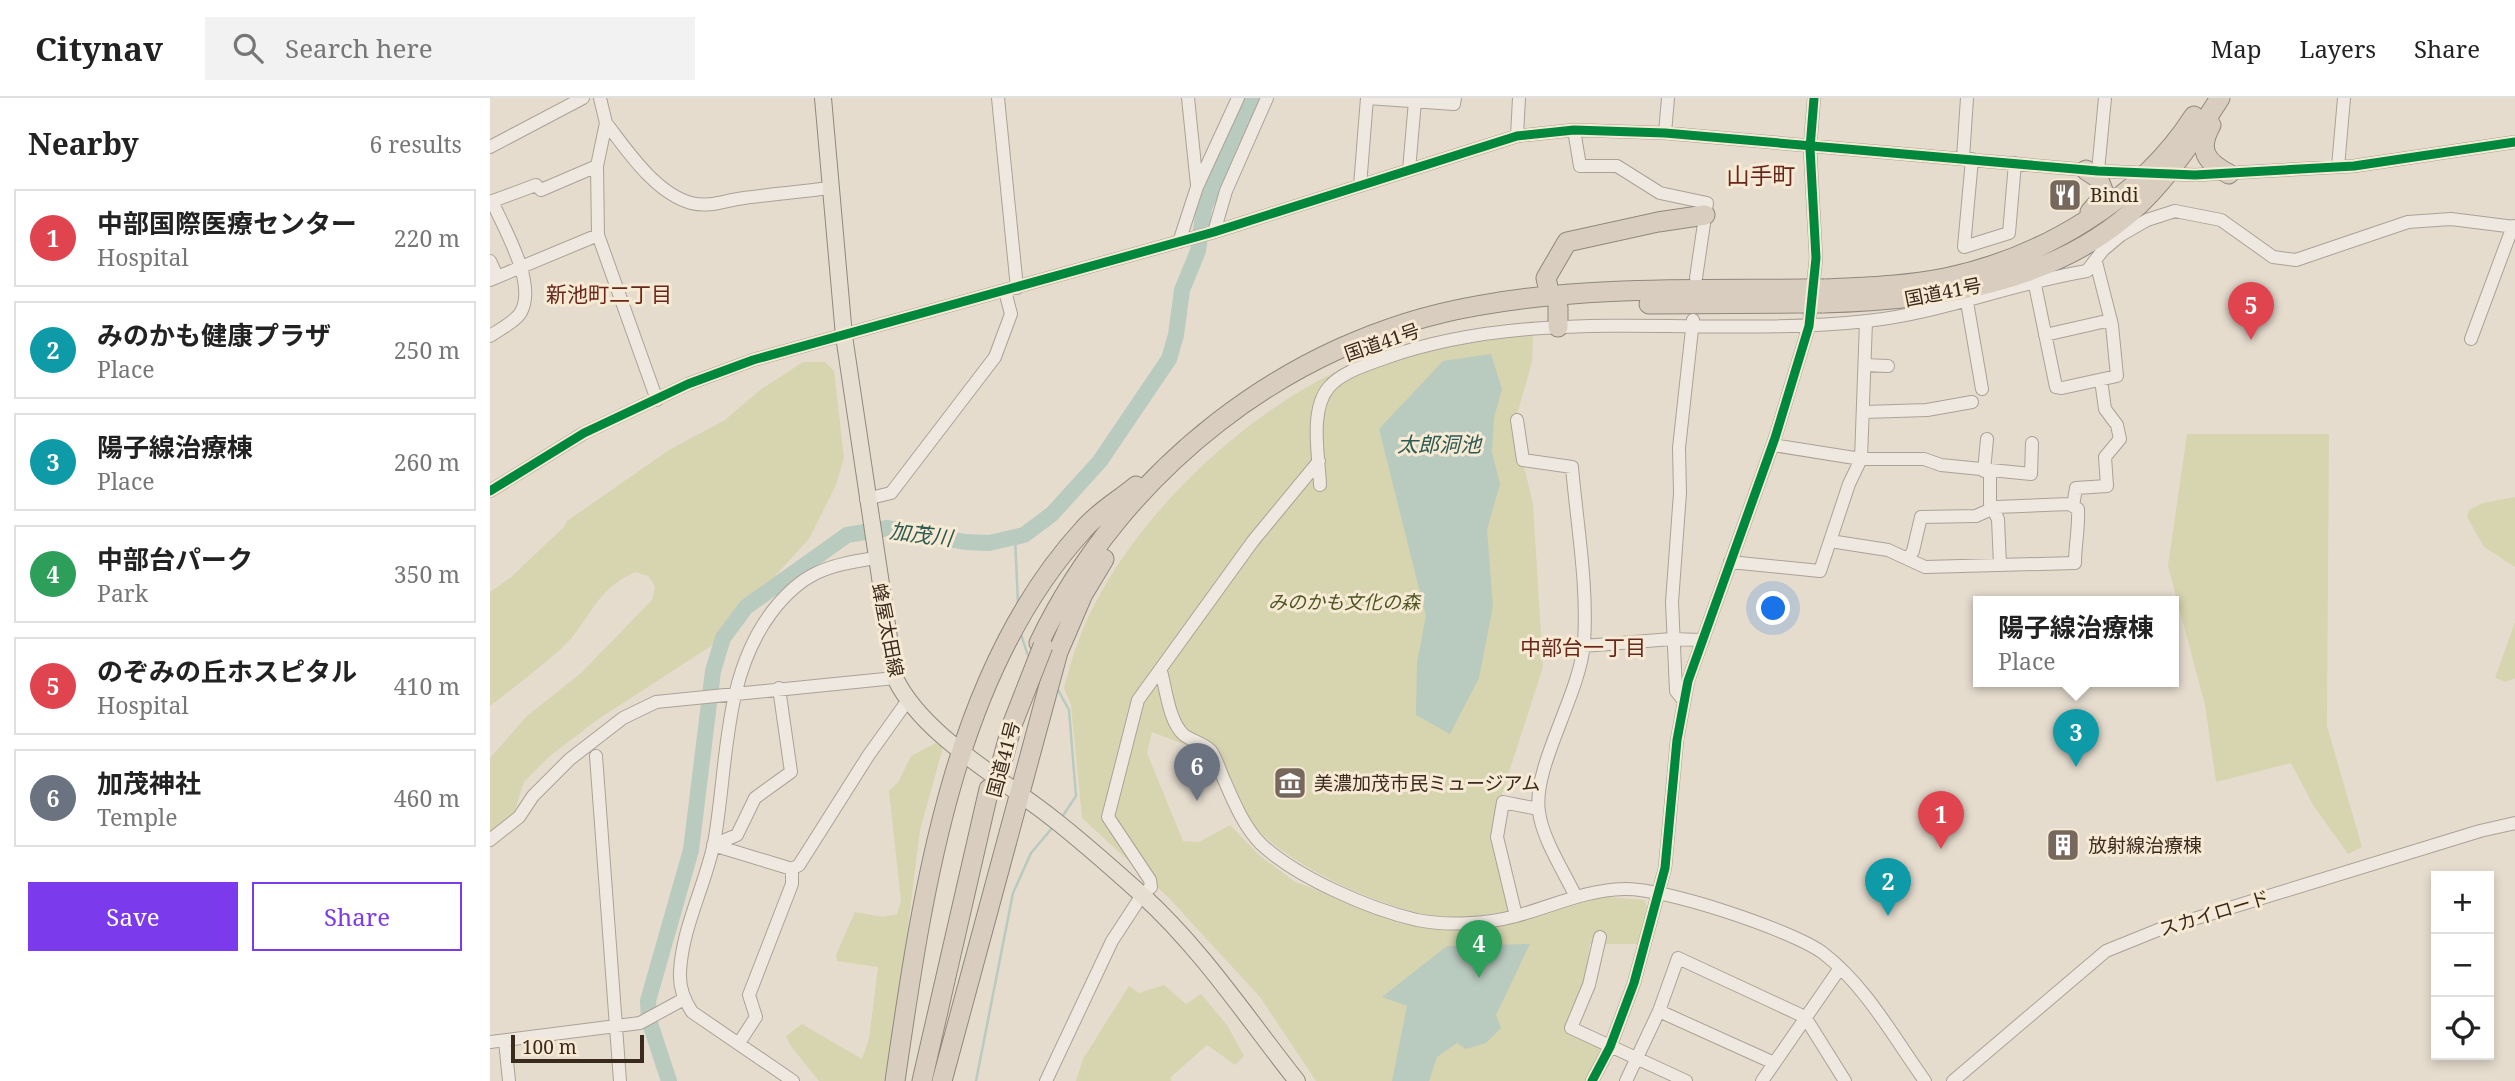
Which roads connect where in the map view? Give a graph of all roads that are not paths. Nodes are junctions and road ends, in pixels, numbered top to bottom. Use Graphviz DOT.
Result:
graph roads {
  1 [pos="583,98"];
  2 [pos="600,98"];
  3 [pos="822,98"];
  4 [pos="998,98"];
  5 [pos="1188,98"];
  6 [pos="1238,98"];
  7 [pos="1267,98"];
  8 [pos="1367,98"];
  9 [pos="1455,98"];
  10 [pos="1519,98"];
  11 [pos="1668,98"];
  12 [pos="1814,98"];
  13 [pos="1967,98"];
  14 [pos="2105,98"];
  15 [pos="2205,98"];
  16 [pos="2220,98"];
  17 [pos="2344,98"];
  18 [pos="1415,101"];
  19 [pos="606,123"];
  20 [pos="1574,130"];
  21 [pos="1665,133"];
  22 [pos="1517,136"];
  23 [pos="2515,142"];
  24 [pos="490,147"];
  25 [pos="1810,148"];
  26 [pos="1967,158"];
  27 [pos="2015,163"];
  28 [pos="597,166"];
  29 [pos="2338,167"];
  30 [pos="1409,170"];
  31 [pos="2092,170"];
  32 [pos="2144,173"];
  33 [pos="2166,174"];
  34 [pos="2230,174"];
  35 [pos="1360,186"];
  36 [pos="1197,187"];
  37 [pos="829,188"];
  38 [pos="491,202"];
  39 [pos="1705,215"];
  40 [pos="2514,226"];
  41 [pos="1214,232"];
  42 [pos="2061,234"];
  43 [pos="598,235"];
  44 [pos="1179,242"];
  45 [pos="490,261"];
  46 [pos="2096,262"];
  47 [pos="520,267"];
  48 [pos="494,278"];
  49 [pos="1696,278"];
  50 [pos="2034,280"];
  51 [pos="1011,290"];
  52 [pos="1823,296"];
  53 [pos="1554,301"];
  54 [pos="1967,302"];
  55 [pos="1904,308"];
  56 [pos="2111,320"];
  57 [pos="1866,321"];
  58 [pos="1693,324"];
  59 [pos="1809,326"];
  60 [pos="1558,327"];
  61 [pos="2045,335"];
  62 [pos="490,336"];
  63 [pos="844,336"];
  64 [pos="2471,340"];
  65 [pos="1865,365"];
  66 [pos="1888,366"];
  67 [pos="2101,380"];
  68 [pos="1982,389"];
  69 [pos="657,400"];
  70 [pos="1972,402"];
  71 [pos="1864,412"];
  72 [pos="1517,420"];
  73 [pos="1987,439"];
  74 [pos="1205,440"];
  75 [pos="2032,443"];
  76 [pos="1773,445"];
  77 [pos="1184,449"];
  78 [pos="1861,459"];
  79 [pos="1319,461"];
  80 [pos="1987,471"];
  81 [pos="1320,485"];
  82 [pos="490,491"];
  83 [pos="866,499"];
  84 [pos="2073,506"];
  85 [pos="1992,510"];
  86 [pos="1830,541"];
  87 [pos="875,558"];
  88 [pos="1908,559"];
  89 [pos="1730,562"];
  90 [pos="2000,565"];
  91 [pos="1672,639"];
  92 [pos="1703,640"];
  93 [pos="1041,644"];
  94 [pos="1583,646"];
  95 [pos="1161,671"];
  96 [pos="895,678"];
  97 [pos="779,688"];
  98 [pos="729,693"];
  99 [pos="908,700"];
  100 [pos="1683,700"];
  101 [pos="961,749"];
  102 [pos="596,756"];
  103 [pos="1019,793"];
  104 [pos="1538,808"];
  105 [pos="2515,823"];
  106 [pos="490,840"];
  107 [pos="713,845"];
  108 [pos="792,869"];
  109 [pos="1658,892"];
  110 [pos="1142,895"];
  111 [pos="1575,895"];
  112 [pos="1516,916"];
  113 [pos="1600,937"];
  114 [pos="1840,968"];
  115 [pos="684,999"];
  116 [pos="1660,1011"];
  117 [pos="1805,1017"];
  118 [pos="615,1025"];
  119 [pos="505,1041"];
  120 [pos="490,1042"];
  121 [pos="739,1043"];
  122 [pos="1610,1047"];
  123 [pos="1637,1060"];
  124 [pos="1774,1063"];
  125 [pos="509,1081"];
  126 [pos="620,1081"];
  127 [pos="793,1081"];
  128 [pos="895,1081"];
  129 [pos="925,1081"];
  130 [pos="942,1081"];
  131 [pos="1046,1081"];
  132 [pos="1297,1081"];
  133 [pos="1592,1081"];
  134 [pos="1626,1081"];
  135 [pos="1686,1081"];
  136 [pos="1762,1081"];
  137 [pos="1844,1081"];
  138 [pos="1925,1081"];
  139 [pos="1953,1081"];
  1 -- 24 [label="street"];
  2 -- 19 [label="street"];
  3 -- 37 [label="main road, 蜂屋太田線"];
  4 -- 51 [label="street"];
  5 -- 36 [label="street"];
  6 -- 36 [label="street"];
  7 -- 41 [label="street"];
  8 -- 18 [label="street"];
  8 -- 35 [label="street"];
  9 -- 18 [label="street"];
  10 -- 22 [label="street"];
  11 -- 21 [label="street"];
  12 -- 25 [label="street"];
  13 -- 26 [label="street"];
  14 -- 31 [label="street"];
  15 -- 32 [label="highway, 国道41号"];
  16 -- 33 [label="highway, 国道41号"];
  16 -- 34 [label="highway"];
  17 -- 29 [label="street"];
  18 -- 30 [label="street"];
  19 -- 28 [label="street"];
  19 -- 37 [label="street"];
  20 -- 21 [label="street"];
  20 -- 22 [label="street"];
  20 -- 39 [label="street"];
  21 -- 25 [label="street"];
  22 -- 30 [label="street"];
  23 -- 29 [label="street"];
  25 -- 26 [label="street"];
  25 -- 59 [label="street"];
  26 -- 27 [label="street"];
  26 -- 27 [label="street"];
  27 -- 31 [label="street"];
  28 -- 38 [label="street"];
  28 -- 43 [label="street"];
  29 -- 34 [label="street"];
  30 -- 35 [label="street"];
  31 -- 32 [label="street"];
  31 -- 42 [label="highway"];
  32 -- 33 [label="street"];
  32 -- 42 [label="highway, 国道41号"];
  33 -- 34 [label="street"];
  33 -- 55 [label="highway, 国道41号"];
  35 -- 41 [label="street"];
  36 -- 44 [label="street"];
  37 -- 63 [label="main road, 蜂屋太田線"];
  38 -- 47 [label="street"];
  39 -- 49 [label="street"];
  39 -- 53 [label="highway"];
  40 -- 46 [label="street"];
  40 -- 64 [label="street"];
  41 -- 44 [label="street"];
  42 -- 52 [label="highway, 国道41号"];
  43 -- 47 [label="street"];
  43 -- 69 [label="street"];
  44 -- 51 [label="street"];
  45 -- 48 [label="street"];
  46 -- 50 [label="street"];
  46 -- 56 [label="street"];
  47 -- 48 [label="street"];
  47 -- 62 [label="street"];
  50 -- 54 [label="street"];
  50 -- 61 [label="street"];
  51 -- 63 [label="street"];
  51 -- 83 [label="street"];
  52 -- 53 [label="highway, 国道41号, bridge"];
  52 -- 55 [label="highway, 国道41号"];
  53 -- 60 [label="highway"];
  53 -- 74 [label="highway, 国道41号"];
  53 -- 77 [label="highway, 国道41号"];
  54 -- 55 [label="street"];
  54 -- 68 [label="street"];
  55 -- 57 [label="street"];
  56 -- 61 [label="street"];
  56 -- 67 [label="street"];
  57 -- 59 [label="street"];
  57 -- 65 [label="street"];
  58 -- 59 [label="street"];
  58 -- 60 [label="street"];
  58 -- 91 [label="street"];
  59 -- 76 [label="street"];
  60 -- 79 [label="street"];
  61 -- 67 [label="street"];
  63 -- 69 [label="street"];
  63 -- 83 [label="main road, 蜂屋太田線"];
  65 -- 66 [label="street"];
  65 -- 71 [label="street"];
  67 -- 84 [label="street"];
  69 -- 82 [label="street"];
  70 -- 71 [label="street"];
  71 -- 78 [label="street"];
  72 -- 94 [label="street"];
  73 -- 80 [label="street"];
  74 -- 93 [label="highway, 国道41号"];
  74 -- 103 [label="highway"];
  75 -- 80 [label="street"];
  76 -- 78 [label="street"];
  76 -- 89 [label="street"];
  77 -- 93 [label="highway, 国道41号"];
  77 -- 101 [label="highway"];
  78 -- 80 [label="street"];
  78 -- 86 [label="street"];
  79 -- 81 [label="street"];
  79 -- 95 [label="street"];
  80 -- 85 [label="street"];
  83 -- 87 [label="main road, 蜂屋太田線"];
  84 -- 85 [label="street"];
  84 -- 90 [label="street"];
  85 -- 88 [label="street"];
  85 -- 90 [label="street"];
  86 -- 88 [label="street"];
  86 -- 89 [label="street"];
  87 -- 96 [label="main road, 蜂屋太田線"];
  87 -- 98 [label="street"];
  88 -- 90 [label="street"];
  89 -- 92 [label="street"];
  91 -- 92 [label="street"];
  91 -- 94 [label="street"];
  91 -- 100 [label="street"];
  92 -- 100 [label="street"];
  93 -- 129 [label="highway, 国道41号, bridge"];
  94 -- 104 [label="street"];
  95 -- 110 [label="street"];
  95 -- 112 [label="street"];
  96 -- 97 [label="street"];
  96 -- 99 [label="main road, 蜂屋太田線"];
  97 -- 98 [label="street"];
  97 -- 107 [label="street"];
  98 -- 106 [label="street"];
  98 -- 107 [label="street"];
  99 -- 101 [label="main road, 蜂屋太田線"];
  99 -- 108 [label="street"];
  100 -- 109 [label="street"];
  101 -- 103 [label="main road, 蜂屋太田線"];
  101 -- 128 [label="highway"];
  102 -- 118 [label="street"];
  103 -- 110 [label="main road, 蜂屋太田線"];
  103 -- 130 [label="highway"];
  104 -- 111 [label="street"];
  104 -- 112 [label="street"];
  105 -- 139 [label="street, スカイロード"];
  107 -- 108 [label="street"];
  107 -- 115 [label="street"];
  108 -- 121 [label="street"];
  109 -- 111 [label="street"];
  109 -- 114 [label="street"];
  109 -- 122 [label="street"];
  110 -- 131 [label="street"];
  110 -- 132 [label="main road, 蜂屋太田線"];
  111 -- 112 [label="street"];
  113 -- 122 [label="street"];
  114 -- 117 [label="street"];
  114 -- 138 [label="street"];
  115 -- 118 [label="street"];
  115 -- 121 [label="street"];
  116 -- 117 [label="street"];
  116 -- 123 [label="street"];
  116 -- 124 [label="street"];
  117 -- 124 [label="street"];
  117 -- 137 [label="street"];
  118 -- 119 [label="street"];
  118 -- 126 [label="street"];
  119 -- 120 [label="street"];
  119 -- 125 [label="street"];
  121 -- 127 [label="street"];
  122 -- 123 [label="street"];
  122 -- 133 [label="street"];
  123 -- 134 [label="street"];
  123 -- 135 [label="street"];
  124 -- 136 [label="street"];
}
